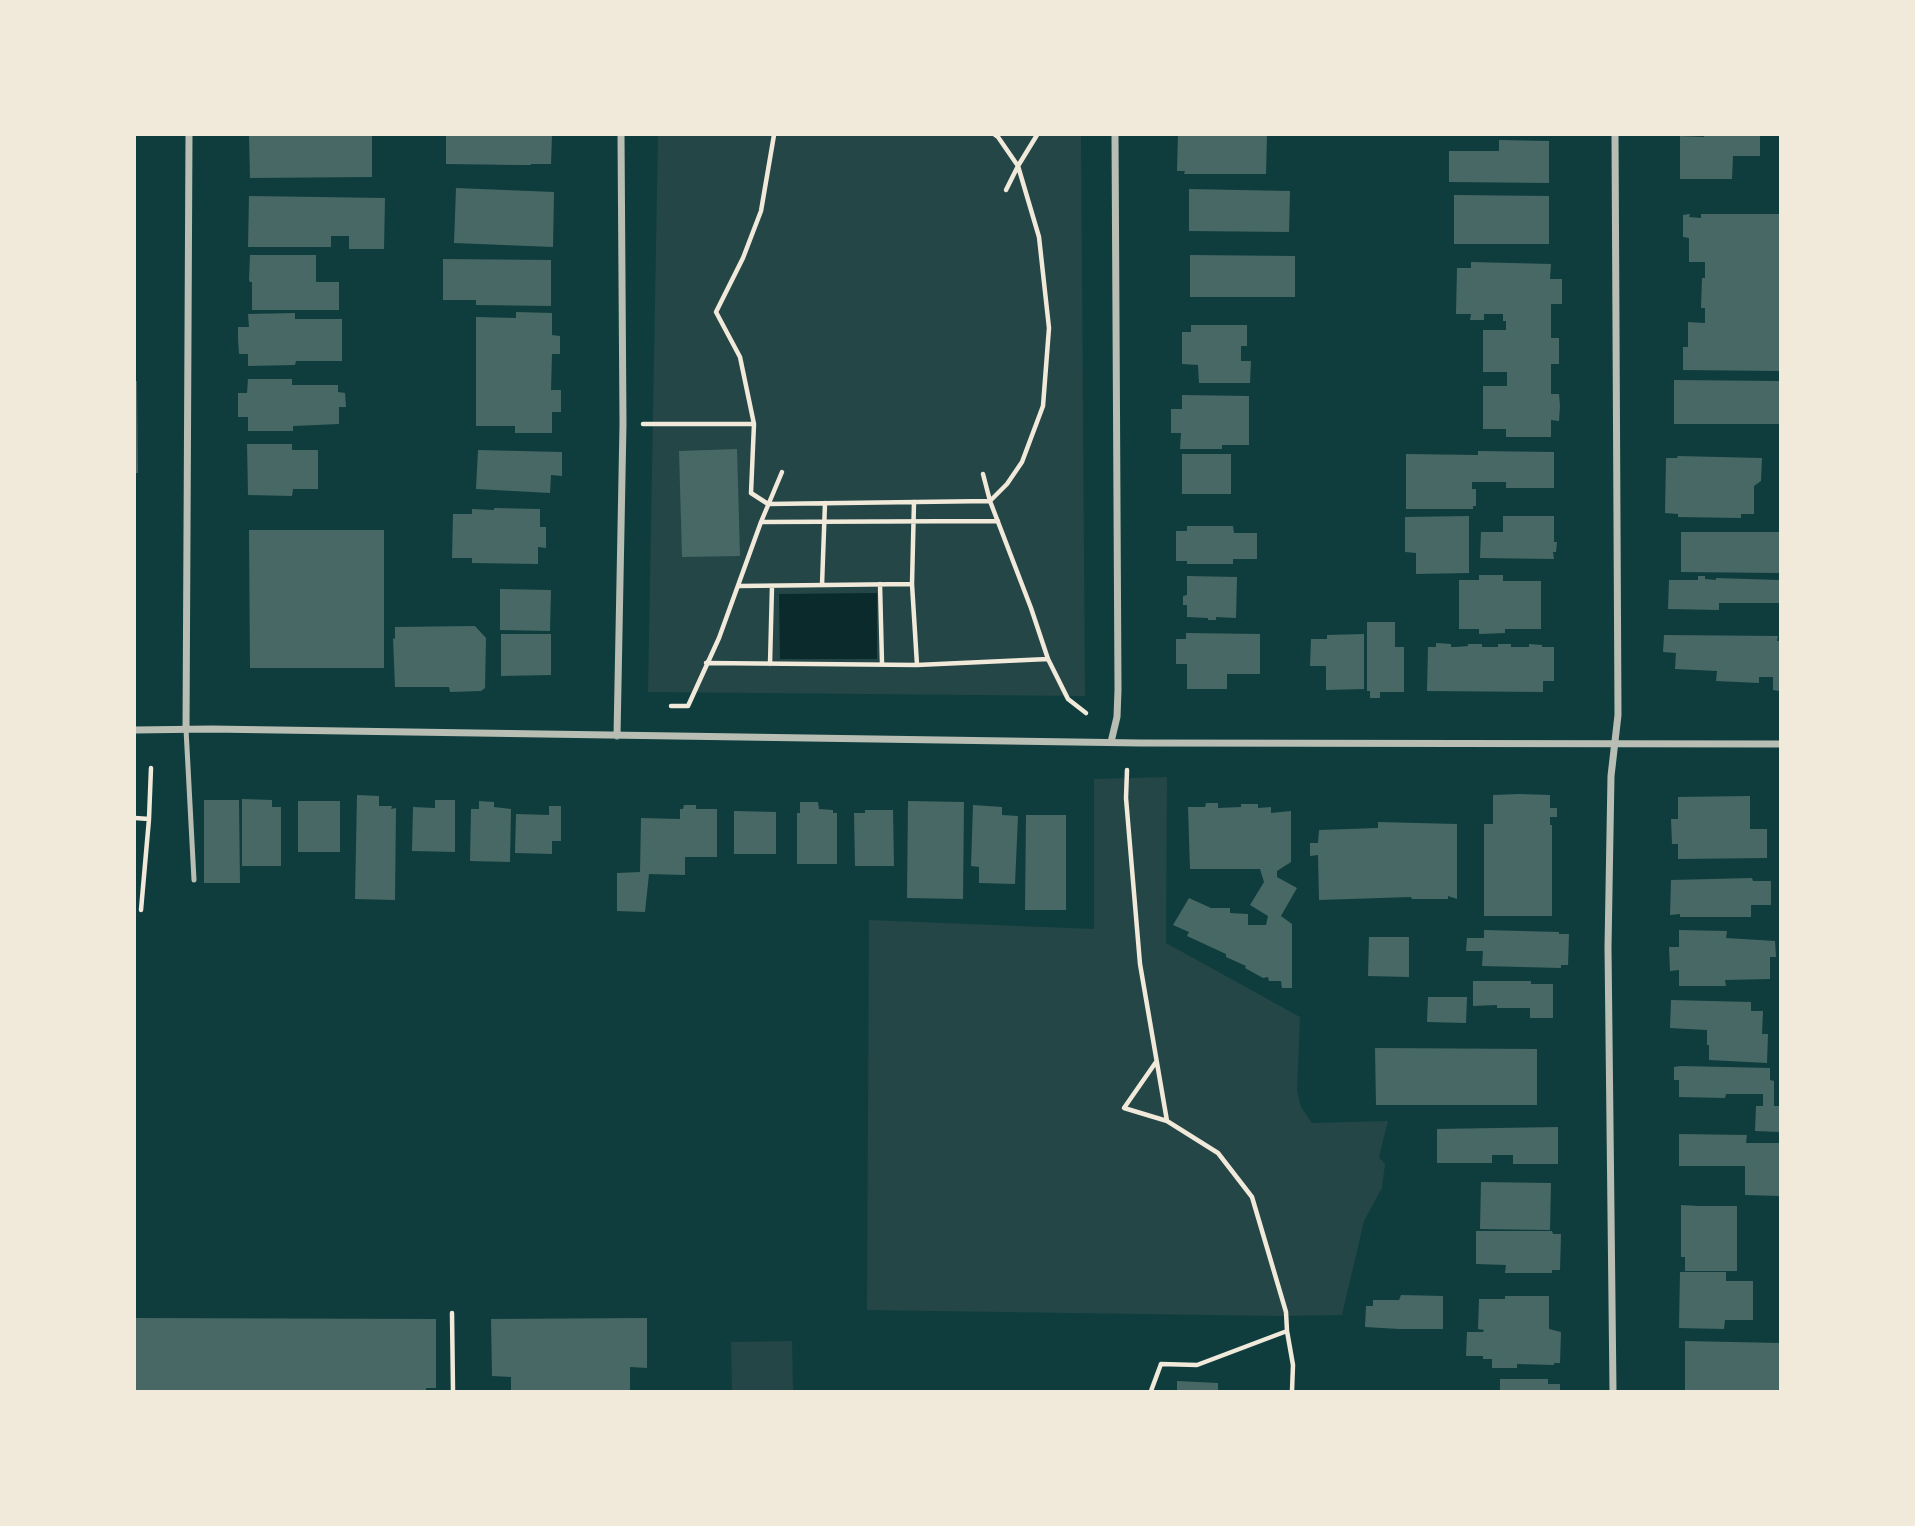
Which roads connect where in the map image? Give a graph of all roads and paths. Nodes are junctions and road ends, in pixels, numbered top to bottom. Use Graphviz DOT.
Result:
graph roads {
  1 [pos="189,135"];
  2 [pos="621,135"];
  3 [pos="774,135"];
  4 [pos="995,135"];
  5 [pos="1037,135"];
  6 [pos="1115,135"];
  7 [pos="1615,135"];
  8 [pos="1018,166"];
  9 [pos="1006,190"];
  10 [pos="622,424"];
  11 [pos="754,424"];
  12 [pos="782,472"];
  13 [pos="983,474"];
  14 [pos="990,501"];
  15 [pos="914,502"];
  16 [pos="825,503"];
  17 [pos="768,504"];
  18 [pos="913,521"];
  19 [pos="998,521"];
  20 [pos="761,522"];
  21 [pos="825,522"];
  22 [pos="880,584"];
  23 [pos="912,584"];
  24 [pos="821,585"];
  25 [pos="739,586"];
  26 [pos="772,586"];
  27 [pos="1048,659"];
  28 [pos="706,663"];
  29 [pos="770,664"];
  30 [pos="881,664"];
  31 [pos="917,665"];
  32 [pos="671,706"];
  33 [pos="1086,713"];
  34 [pos="186,729"];
  35 [pos="135,730"];
  36 [pos="617,736"];
  37 [pos="1111,742"];
  38 [pos="1780,744"];
  39 [pos="1615,745"];
  40 [pos="151,768"];
  41 [pos="1127,770"];
  42 [pos="135,818"];
  43 [pos="149,819"];
  44 [pos="194,880"];
  45 [pos="141,910"];
  46 [pos="1157,1062"];
  47 [pos="1167,1121"];
  48 [pos="452,1313"];
  49 [pos="1287,1331"];
  50 [pos="453,1391"];
  51 [pos="1151,1391"];
  52 [pos="1292,1391"];
  53 [pos="1612,1391"];
  1 -- 34 [label="street"];
  2 -- 10 [label="street"];
  3 -- 11 [label="path"];
  4 -- 8 [label="path"];
  5 -- 8 [label="path"];
  6 -- 37 [label="street"];
  7 -- 39 [label="street"];
  8 -- 9 [label="path"];
  8 -- 14 [label="path"];
  10 -- 11 [label="path"];
  10 -- 36 [label="street"];
  11 -- 17 [label="path"];
  12 -- 17 [label="path"];
  13 -- 14 [label="path"];
  14 -- 15 [label="path"];
  14 -- 19 [label="path"];
  15 -- 16 [label="path"];
  15 -- 18 [label="path"];
  16 -- 17 [label="path"];
  16 -- 21 [label="path"];
  17 -- 20 [label="path"];
  18 -- 19 [label="path"];
  18 -- 21 [label="path"];
  18 -- 23 [label="path"];
  19 -- 27 [label="path"];
  20 -- 21 [label="path"];
  20 -- 25 [label="path"];
  21 -- 24 [label="path"];
  22 -- 23 [label="path"];
  22 -- 24 [label="path"];
  22 -- 30 [label="path"];
  23 -- 31 [label="path"];
  24 -- 26 [label="path"];
  25 -- 26 [label="path"];
  25 -- 28 [label="path"];
  26 -- 29 [label="path"];
  27 -- 31 [label="path"];
  27 -- 33 [label="path"];
  28 -- 29 [label="path"];
  28 -- 32 [label="path"];
  29 -- 30 [label="path"];
  30 -- 31 [label="path"];
  34 -- 35 [label="street"];
  34 -- 36 [label="street"];
  34 -- 44 [label="lane"];
  36 -- 37 [label="street"];
  37 -- 39 [label="street"];
  38 -- 39 [label="street"];
  39 -- 53 [label="street"];
  40 -- 43 [label="path"];
  41 -- 46 [label="path"];
  42 -- 43 [label="path"];
  43 -- 45 [label="path"];
  46 -- 47 [label="path"];
  46 -- 47 [label="path"];
  47 -- 49 [label="path"];
  48 -- 50 [label="path"];
  49 -- 51 [label="path"];
  49 -- 52 [label="path"];
}
